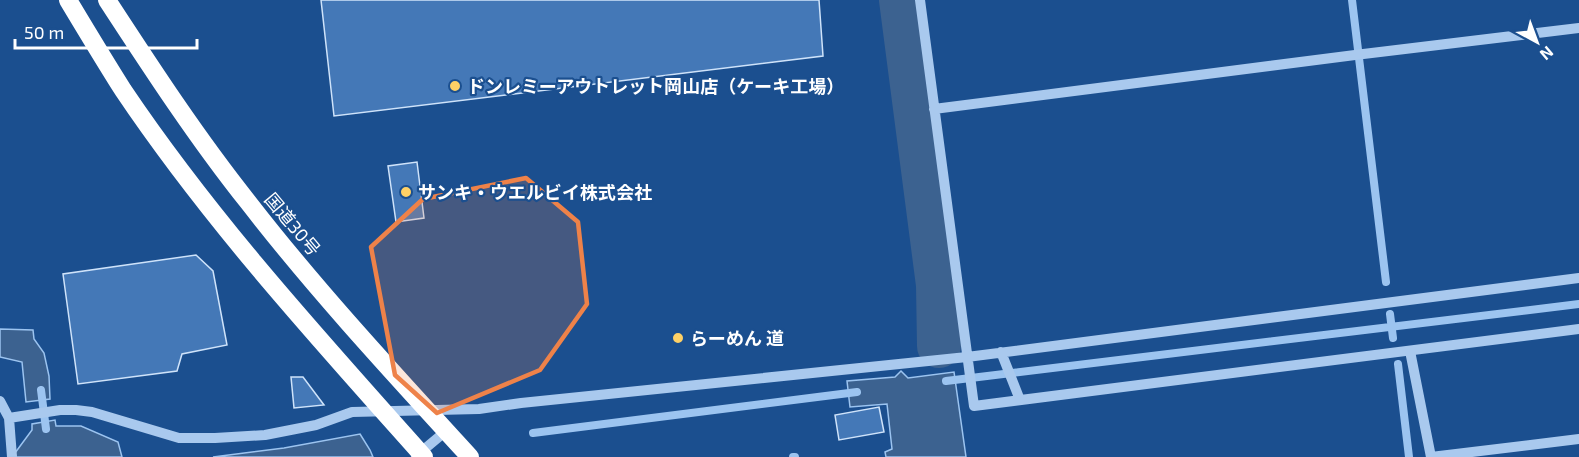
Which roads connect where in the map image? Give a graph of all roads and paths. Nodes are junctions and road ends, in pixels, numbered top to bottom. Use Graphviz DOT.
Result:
graph roads {
  1 [pos="68,0"];
  2 [pos="107,0"];
  3 [pos="920,0"];
  4 [pos="1579,28"];
  5 [pos="934,110"];
  6 [pos="1579,278"];
  7 [pos="1579,329"];
  8 [pos="1410,351"];
  9 [pos="1003,357"];
  10 [pos="967,361"];
  11 [pos="1019,396"];
  12 [pos="0,401"];
  13 [pos="427,410"];
  14 [pos="383,411"];
  15 [pos="9,418"];
  16 [pos="446,431"];
  17 [pos="1579,439"];
  18 [pos="420,456"];
  19 [pos="12,457"];
  20 [pos="470,457"];
  1 -- 14 [label="highway"];
  2 -- 13 [label="highway, 国道30号"];
  3 -- 5 [label="street"];
  4 -- 5 [label="street"];
  5 -- 10 [label="street"];
  6 -- 9 [label="street"];
  7 -- 8 [label="street"];
  8 -- 11 [label="street"];
  8 -- 17 [label="street"];
  9 -- 10 [label="street"];
  9 -- 11 [label="street"];
  10 -- 11 [label="street"];
  10 -- 13 [label="street"];
  12 -- 15 [label="street"];
  13 -- 14 [label="street"];
  13 -- 16 [label="highway, 国道30号"];
  14 -- 15 [label="street"];
  14 -- 18 [label="highway"];
  15 -- 19 [label="street"];
  16 -- 18 [label="street"];
  16 -- 20 [label="highway, 国道30号"];
}
